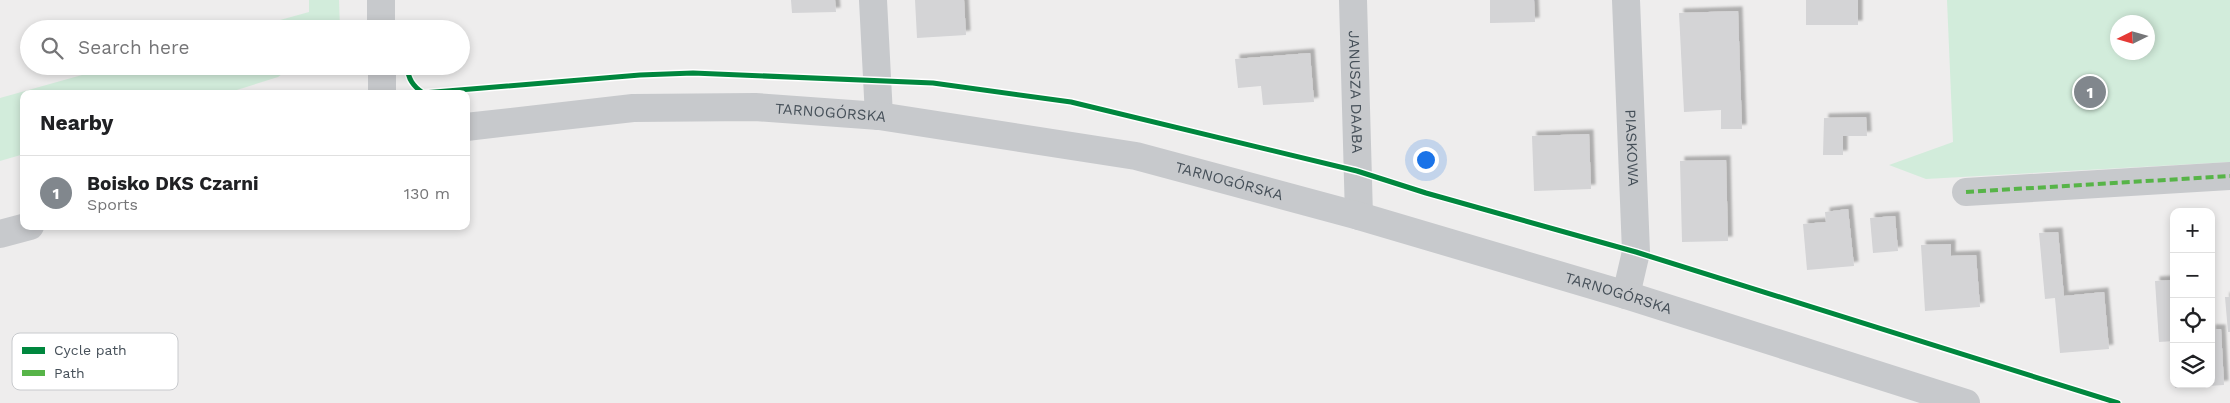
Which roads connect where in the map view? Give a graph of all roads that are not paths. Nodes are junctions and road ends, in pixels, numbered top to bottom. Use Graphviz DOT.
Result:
graph roads {
  1 [pos="381,0"];
  2 [pos="874,0"];
  3 [pos="1353,0"];
  4 [pos="1626,0"];
  5 [pos="381,20"];
  6 [pos="382,75"];
  7 [pos="382,90"];
  8 [pos="879,116"];
  9 [pos="470,127"];
  10 [pos="2230,176"];
  11 [pos="1966,192"];
  12 [pos="1359,216"];
  13 [pos="20,229"];
  14 [pos="0,234"];
  15 [pos="1626,295"];
  16 [pos="1966,403"];
  1 -- 5 [label="street"];
  2 -- 8 [label="street"];
  3 -- 12 [label="street, JANUSZA DAABA"];
  4 -- 15 [label="street, PIASKOWA"];
  6 -- 7 [label="street"];
  8 -- 9 [label="street, TARNOGÓRSKA"];
  8 -- 12 [label="street, TARNOGÓRSKA"];
  10 -- 11 [label="street"];
  12 -- 15 [label="street, TARNOGÓRSKA"];
  13 -- 14 [label="street"];
  15 -- 16 [label="street, TARNOGÓRSKA"];
}
